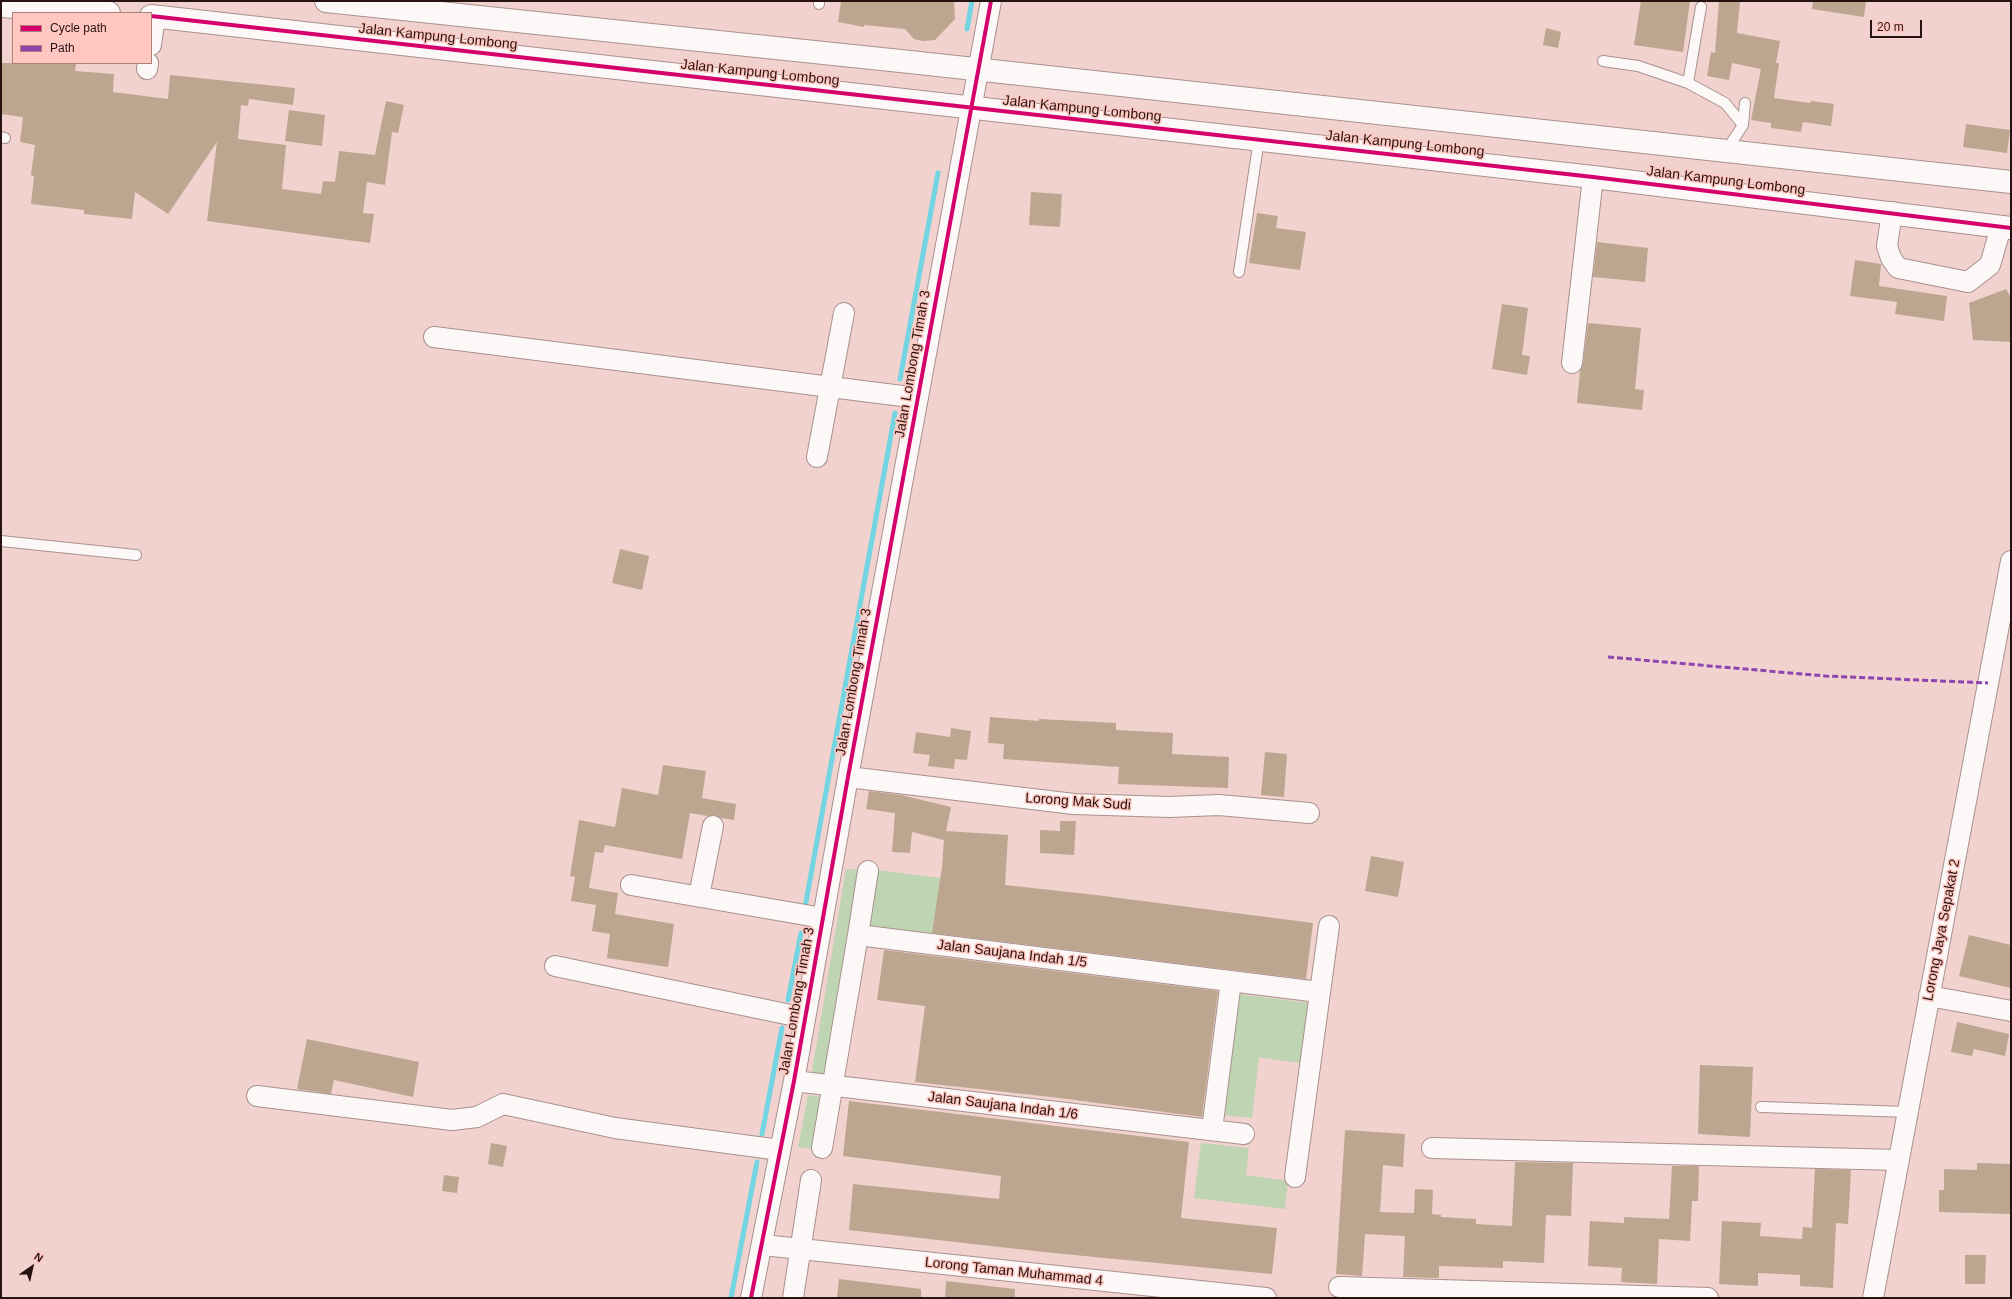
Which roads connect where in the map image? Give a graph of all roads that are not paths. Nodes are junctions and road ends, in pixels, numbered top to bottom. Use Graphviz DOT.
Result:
graph roads {
  1 [pos="326,1"];
  2 [pos="991,1"];
  3 [pos="1,6"];
  4 [pos="1701,7"];
  5 [pos="94,12"];
  6 [pos="153,16"];
  7 [pos="152,30"];
  8 [pos="1602,62"];
  9 [pos="978,70"];
  10 [pos="1688,84"];
  11 [pos="1745,103"];
  12 [pos="971,108"];
  13 [pos="1743,125"];
  14 [pos="1259,139"];
  15 [pos="1726,151"];
  16 [pos="1593,176"];
  17 [pos="2011,182"];
  18 [pos="1892,212"];
  19 [pos="2006,227"];
  20 [pos="1239,272"];
  21 [pos="844,314"];
  22 [pos="434,337"];
  23 [pos="1572,363"];
  24 [pos="830,387"];
  25 [pos="918,398"];
  26 [pos="817,457"];
  27 [pos="1,541"];
  28 [pos="136,555"];
  29 [pos="2011,561"];
  30 [pos="848,777"];
  31 [pos="1309,812"];
  32 [pos="713,826"];
  33 [pos="868,871"];
  34 [pos="631,885"];
  35 [pos="699,896"];
  36 [pos="823,918"];
  37 [pos="1329,926"];
  38 [pos="858,935"];
  39 [pos="555,966"];
  40 [pos="1231,981"];
  41 [pos="1319,992"];
  42 [pos="1929,996"];
  43 [pos="2011,1011"];
  44 [pos="805,1018"];
  45 [pos="794,1081"];
  46 [pos="832,1087"];
  47 [pos="257,1096"];
  48 [pos="1760,1107"];
  49 [pos="1908,1112"];
  50 [pos="1212,1130"];
  51 [pos="1244,1134"];
  52 [pos="822,1148"];
  53 [pos="1432,1148"];
  54 [pos="780,1150"];
  55 [pos="1898,1160"];
  56 [pos="1295,1177"];
  57 [pos="812,1180"];
  58 [pos="763,1245"];
  59 [pos="800,1249"];
  60 [pos="1339,1287"];
  61 [pos="751,1298"];
  62 [pos="793,1298"];
  63 [pos="1266,1298"];
  64 [pos="1708,1298"];
  65 [pos="1873,1298"];
  1 -- 9 [label="street, Jalan Kampung Lombong"];
  2 -- 9 [label="street, Jalan Lombong Timah 3"];
  3 -- 5 [label="street"];
  4 -- 10 [label="lane"];
  6 -- 7 [label="street"];
  6 -- 12 [label="street, Jalan Kampung Lombong"];
  8 -- 10 [label="lane"];
  9 -- 12 [label="street, Jalan Lombong Timah 3"];
  9 -- 15 [label="street, Jalan Kampung Lombong"];
  10 -- 13 [label="lane"];
  11 -- 13 [label="lane"];
  12 -- 14 [label="street, Jalan Kampung Lombong"];
  12 -- 25 [label="street, Jalan Lombong Timah 3"];
  13 -- 15 [label="lane"];
  14 -- 16 [label="street, Jalan Kampung Lombong"];
  14 -- 20 [label="lane"];
  15 -- 17 [label="street, Jalan Kampung Lombong"];
  16 -- 18 [label="street, Jalan Kampung Lombong"];
  16 -- 23 [label="street"];
  18 -- 19 [label="street, Jalan Kampung Lombong"];
  18 -- 19 [label="street"];
  21 -- 24 [label="street"];
  22 -- 24 [label="street"];
  24 -- 25 [label="street"];
  24 -- 26 [label="street"];
  25 -- 30 [label="street, Jalan Lombong Timah 3"];
  27 -- 28 [label="lane"];
  29 -- 42 [label="street, Lorong Jaya Sepakat 2"];
  30 -- 31 [label="street, Lorong Mak Sudi"];
  30 -- 36 [label="street, Jalan Lombong Timah 3"];
  32 -- 35 [label="street"];
  33 -- 38 [label="street"];
  34 -- 35 [label="street"];
  35 -- 36 [label="street"];
  36 -- 44 [label="street, Jalan Lombong Timah 3"];
  37 -- 41 [label="street"];
  38 -- 40 [label="street, Jalan Saujana Indah 1/5"];
  38 -- 46 [label="street"];
  39 -- 44 [label="street"];
  40 -- 41 [label="street, Jalan Saujana Indah 1/5"];
  40 -- 50 [label="street"];
  41 -- 56 [label="street"];
  42 -- 43 [label="street"];
  42 -- 49 [label="street, Lorong Jaya Sepakat 2"];
  44 -- 45 [label="street, Jalan Lombong Timah 3"];
  45 -- 46 [label="street, Jalan Saujana Indah 1/6"];
  45 -- 54 [label="street, Jalan Lombong Timah 3"];
  46 -- 50 [label="street, Jalan Saujana Indah 1/6"];
  46 -- 52 [label="street"];
  47 -- 54 [label="street"];
  48 -- 49 [label="lane"];
  49 -- 55 [label="street, Lorong Jaya Sepakat 2"];
  50 -- 51 [label="street, Jalan Saujana Indah 1/6"];
  53 -- 55 [label="street"];
  54 -- 58 [label="street, Jalan Lombong Timah 3"];
  55 -- 65 [label="street, Lorong Jaya Sepakat 2"];
  57 -- 59 [label="street"];
  58 -- 59 [label="street, Lorong Taman Muhammad 4"];
  58 -- 61 [label="street, Jalan Lombong Timah 3"];
  59 -- 62 [label="street"];
  59 -- 63 [label="street, Lorong Taman Muhammad 4"];
  60 -- 64 [label="street"];
}
